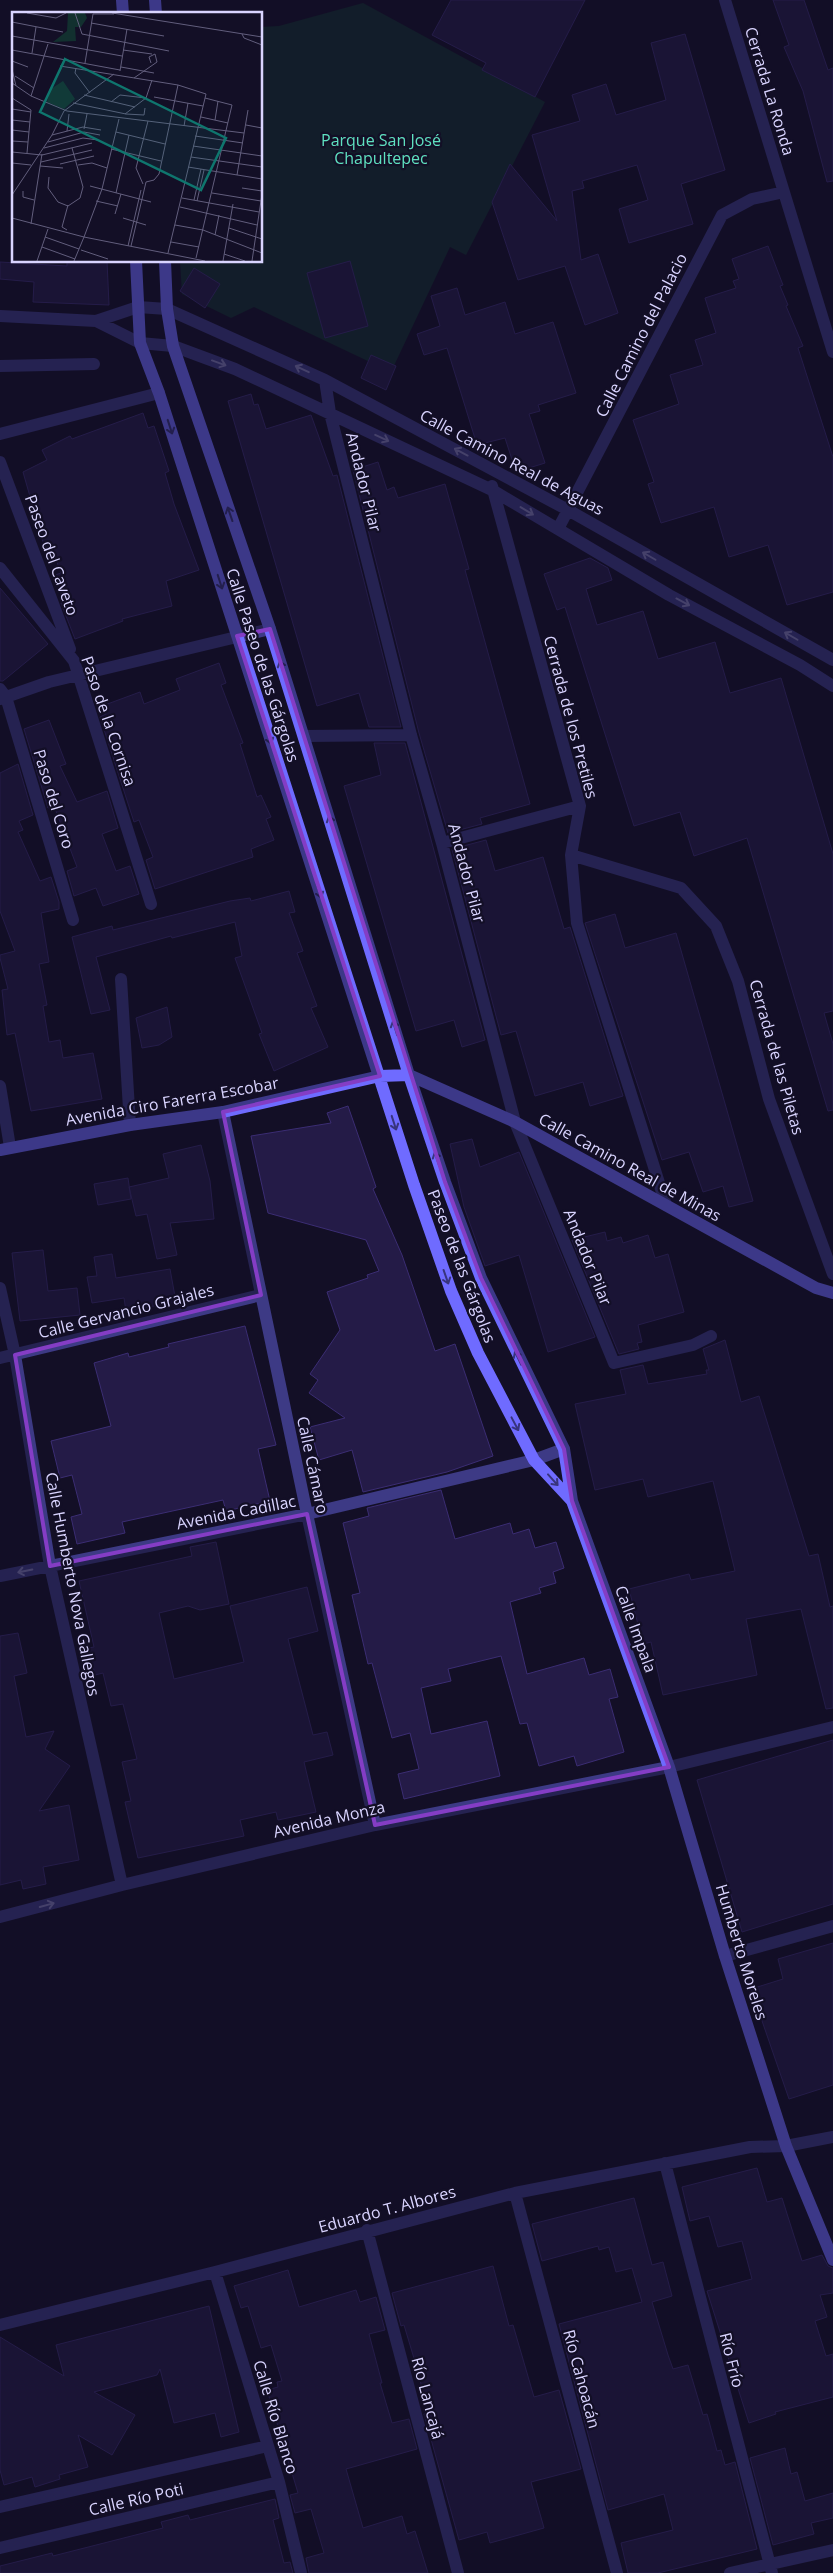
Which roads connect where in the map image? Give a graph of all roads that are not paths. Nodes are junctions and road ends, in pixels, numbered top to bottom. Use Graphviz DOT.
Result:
graph roads {
  1 [pos="725,0"];
  2 [pos="784,192"];
  3 [pos="136,262"];
  4 [pos="166,262"];
  5 [pos="138,307"];
  6 [pos="167,309"];
  7 [pos="0,316"];
  8 [pos="96,321"];
  9 [pos="140,343"];
  10 [pos="173,346"];
  11 [pos="833,352"];
  12 [pos="94,364"];
  13 [pos="0,366"];
  14 [pos="325,380"];
  15 [pos="159,393"];
  16 [pos="330,413"];
  17 [pos="0,434"];
  18 [pos="0,462"];
  19 [pos="491,469"];
  20 [pos="492,490"];
  21 [pos="568,510"];
  22 [pos="558,529"];
  23 [pos="0,568"];
  24 [pos="270,629"];
  25 [pos="237,636"];
  26 [pos="74,660"];
  27 [pos="833,660"];
  28 [pos="80,675"];
  29 [pos="833,686"];
  30 [pos="2,695"];
  31 [pos="412,735"];
  32 [pos="304,736"];
  33 [pos="580,806"];
  34 [pos="442,843"];
  35 [pos="571,855"];
  36 [pos="151,904"];
  37 [pos="73,920"];
  38 [pos="121,979"];
  39 [pos="409,1075"];
  40 [pos="380,1076"];
  41 [pos="0,1086"];
  42 [pos="223,1112"];
  43 [pos="514,1122"];
  44 [pos="130,1125"];
  45 [pos="5,1148"];
  46 [pos="666,1205"];
  47 [pos="833,1274"];
  48 [pos="0,1288"];
  49 [pos="833,1293"];
  50 [pos="261,1295"];
  51 [pos="710,1336"];
  52 [pos="15,1355"];
  53 [pos="0,1358"];
  54 [pos="564,1449"];
  55 [pos="534,1460"];
  56 [pos="572,1501"];
  57 [pos="307,1514"];
  58 [pos="50,1566"];
  59 [pos="0,1576"];
  60 [pos="833,1727"];
  61 [pos="669,1767"];
  62 [pos="376,1825"];
  63 [pos="122,1885"];
  64 [pos="0,1917"];
  65 [pos="833,1926"];
  66 [pos="725,1956"];
  67 [pos="833,2137"];
  68 [pos="786,2146"];
  69 [pos="665,2163"];
  70 [pos="515,2193"];
  71 [pos="367,2230"];
  72 [pos="833,2260"];
  73 [pos="215,2272"];
  74 [pos="0,2325"];
  75 [pos="268,2446"];
  76 [pos="279,2482"];
  77 [pos="0,2507"];
  78 [pos="0,2548"];
  79 [pos="833,2550"];
  80 [pos="770,2569"];
  81 [pos="301,2573"];
  82 [pos="458,2573"];
  83 [pos="617,2573"];
  84 [pos="730,2573"];
  1 -- 2 [label="street, Cerrada La Ronda"];
  2 -- 11 [label="street, Cerrada La Ronda"];
  2 -- 21 [label="street, Calle Camino del Palacio"];
  3 -- 5 [label="street, Calle Paseo de las Gárgolas"];
  4 -- 6 [label="street, Calle Paseo de las Gárgolas"];
  5 -- 6 [label="street"];
  5 -- 8 [label="street"];
  5 -- 9 [label="street, Calle Paseo de las Gárgolas"];
  6 -- 10 [label="street, Calle Paseo de las Gárgolas"];
  14 -- 6 [label="street, Calle Camino Real de Aguas, one-way"];
  7 -- 8 [label="street"];
  8 -- 9 [label="street"];
  9 -- 10 [label="street"];
  9 -- 15 [label="street, Calle Paseo de las Gárgolas"];
  10 -- 16 [label="street, one-way"];
  24 -- 10 [label="street, Calle Paseo de las Gárgolas, one-way"];
  12 -- 13 [label="street"];
  14 -- 16 [label="street, Andador Pilar"];
  19 -- 14 [label="street, Calle Camino Real de Aguas, one-way"];
  15 -- 17 [label="street"];
  15 -- 25 [label="street, Calle Paseo de las Gárgolas, one-way"];
  16 -- 20 [label="street, one-way"];
  16 -- 31 [label="street, Andador Pilar"];
  18 -- 26 [label="street, Paseo del Caveto"];
  19 -- 20 [label="street, Cerrada de los Pretiles"];
  19 -- 21 [label="street, Calle Camino Real de Aguas"];
  20 -- 22 [label="street, one-way"];
  20 -- 33 [label="street, Cerrada de los Pretiles"];
  21 -- 22 [label="street, Calle Camino del Palacio"];
  27 -- 21 [label="street, Calle Camino Real de Aguas, one-way"];
  22 -- 29 [label="street, one-way"];
  23 -- 26 [label="street, Paso de la Cornisa"];
  24 -- 25 [label="street"];
  32 -- 24 [label="street, Calle Paseo de las Gárgolas, one-way"];
  25 -- 28 [label="street"];
  25 -- 40 [label="street, Calle Paseo de las Gárgolas, one-way"];
  26 -- 28 [label="street, Paso de la Cornisa"];
  28 -- 30 [label="street"];
  28 -- 36 [label="street, Paso de la Cornisa"];
  30 -- 37 [label="street, Paso del Coro"];
  31 -- 32 [label="street"];
  31 -- 34 [label="street, Andador Pilar"];
  39 -- 32 [label="street, Calle Paseo de las Gárgolas, one-way"];
  33 -- 34 [label="street"];
  33 -- 35 [label="street, Cerrada de los Pretiles"];
  34 -- 43 [label="street, Andador Pilar"];
  35 -- 46 [label="street, Cerrada de los Pretiles"];
  35 -- 47 [label="street, Cerrada de las Piletas"];
  38 -- 44 [label="street"];
  39 -- 40 [label="street, Avenida Ciro Farerra Escobar"];
  39 -- 43 [label="street, Calle Camino Real de Minas"];
  54 -- 39 [label="street, Paseo de las Gárgolas, one-way"];
  40 -- 42 [label="street, Avenida Ciro Farerra Escobar"];
  40 -- 55 [label="street, Paseo de las Gárgolas, one-way"];
  41 -- 45 [label="street"];
  42 -- 44 [label="street, Avenida Ciro Farerra Escobar"];
  42 -- 50 [label="street, Calle Cámaro"];
  43 -- 46 [label="street, Calle Camino Real de Minas"];
  43 -- 51 [label="street, Andador Pilar"];
  44 -- 45 [label="street, Avenida Ciro Farerra Escobar"];
  46 -- 49 [label="street, Calle Camino Real de Minas"];
  48 -- 52 [label="street, Calle Humberto Nova Gallegos"];
  50 -- 52 [label="street, Calle Gervancio Grajales"];
  50 -- 57 [label="street, Calle Cámaro"];
  52 -- 53 [label="street, Calle Gervancio Grajales"];
  52 -- 58 [label="street, Calle Humberto Nova Gallegos"];
  54 -- 55 [label="street, Avenida Cadillac"];
  54 -- 56 [label="street, Calle Impala"];
  55 -- 56 [label="street, Calle Impala, one-way"];
  55 -- 57 [label="street, Avenida Cadillac"];
  56 -- 61 [label="street, Calle Impala"];
  57 -- 58 [label="street, Avenida Cadillac"];
  57 -- 62 [label="street, Calle Cámaro"];
  58 -- 59 [label="street, Avenida Cadillac, one-way"];
  58 -- 63 [label="street, Calle Humberto Nova Gallegos"];
  60 -- 61 [label="street, Avenida Monza"];
  61 -- 62 [label="street, Avenida Monza"];
  61 -- 66 [label="street, Humberto Moreles"];
  62 -- 63 [label="street, Avenida Monza"];
  64 -- 63 [label="street, Avenida Monza, one-way"];
  65 -- 66 [label="street"];
  66 -- 68 [label="street, Humberto Moreles"];
  67 -- 68 [label="street, Eduardo T. Albores"];
  68 -- 69 [label="street, Eduardo T. Albores"];
  68 -- 72 [label="street, Humberto Moreles"];
  69 -- 70 [label="street, Eduardo T. Albores"];
  69 -- 80 [label="street, Río Frío"];
  70 -- 71 [label="street, Eduardo T. Albores"];
  70 -- 83 [label="street, Río Cahoacán"];
  71 -- 73 [label="street, Eduardo T. Albores"];
  71 -- 82 [label="street, Río Lancajá"];
  73 -- 74 [label="street, Eduardo T. Albores"];
  73 -- 75 [label="street, Calle Río Blanco"];
  75 -- 76 [label="street, Calle Río Blanco"];
  75 -- 77 [label="street, Calle Río Poti"];
  76 -- 78 [label="street, Calle Río Poti"];
  76 -- 81 [label="street, Calle Río Blanco"];
  79 -- 80 [label="street"];
  80 -- 84 [label="street"];
}
